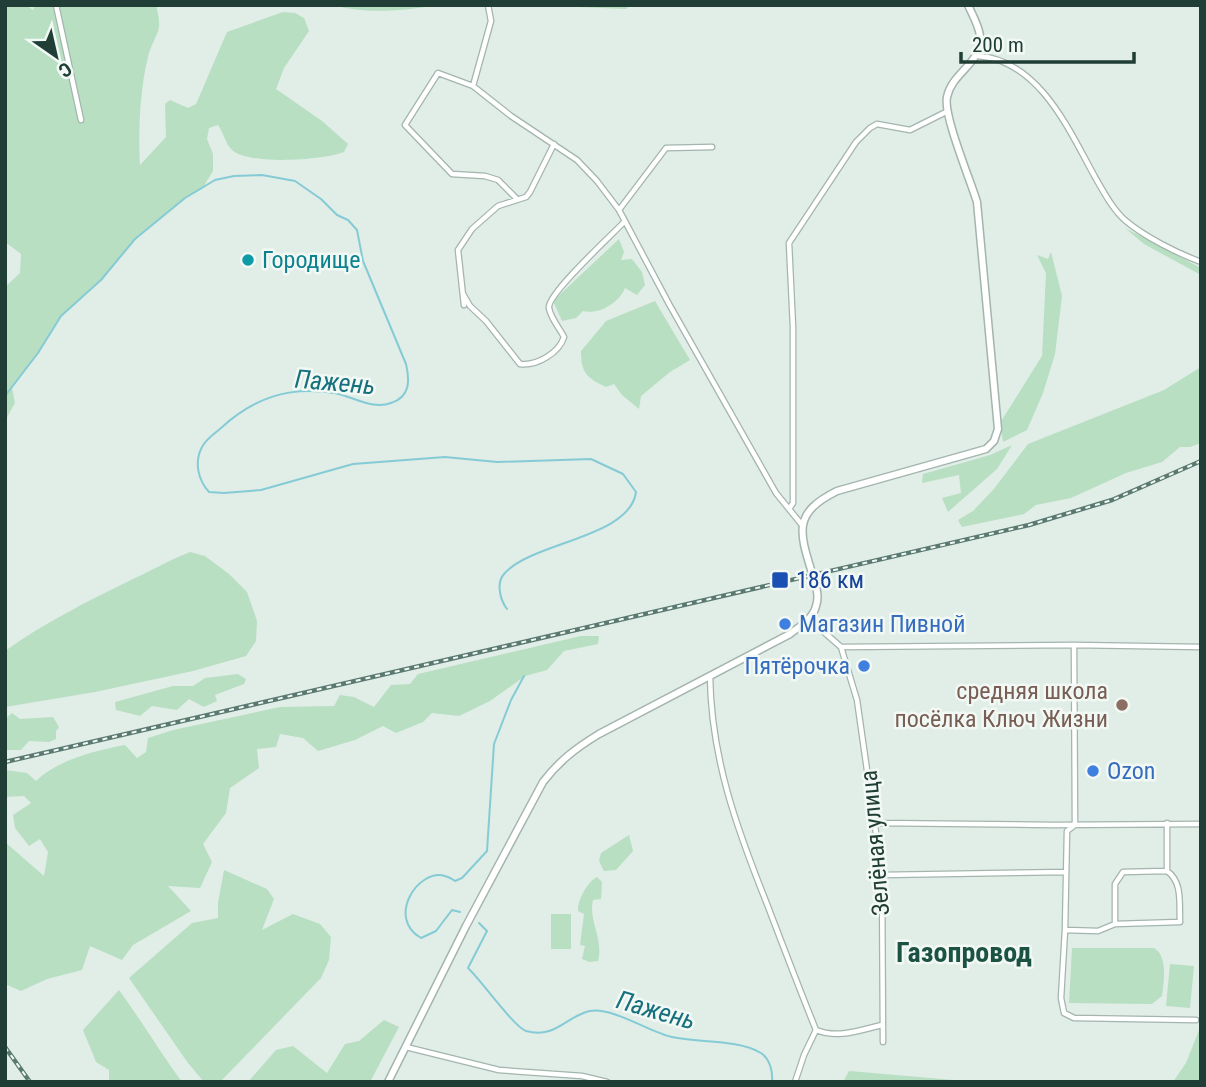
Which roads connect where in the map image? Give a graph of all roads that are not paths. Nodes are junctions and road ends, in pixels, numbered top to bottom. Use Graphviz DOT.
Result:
graph roads {
  1 [pos="56,5"];
  2 [pos="488,5"];
  3 [pos="968,5"];
  4 [pos="978,56"];
  5 [pos="473,86"];
  6 [pos="946,112"];
  7 [pos="81,120"];
  8 [pos="554,144"];
  9 [pos="712,147"];
  10 [pos="517,199"];
  11 [pos="620,210"];
  12 [pos="624,222"];
  13 [pos="1201,262"];
  14 [pos="463,294"];
  15 [pos="464,305"];
  16 [pos="789,509"];
  17 [pos="802,525"];
  18 [pos="809,619"];
  19 [pos="1074,645"];
  20 [pos="841,646"];
  21 [pos="1201,648"];
  22 [pos="710,675"];
  23 [pos="874,822"];
  24 [pos="1167,824"];
  25 [pos="1201,824"];
  26 [pos="1075,825"];
  27 [pos="1167,871"];
  28 [pos="1066,872"];
  29 [pos="883,875"];
  30 [pos="1115,924"];
  31 [pos="1065,930"];
  32 [pos="1196,1020"];
  33 [pos="882,1025"];
  34 [pos="816,1030"];
  35 [pos="883,1042"];
  36 [pos="406,1047"];
  37 [pos="388,1082"];
  38 [pos="607,1082"];
  39 [pos="794,1082"];
  1 -- 7 [label="street"];
  2 -- 5 [label="street"];
  3 -- 4 [label="street"];
  4 -- 6 [label="street"];
  4 -- 13 [label="street"];
  5 -- 8 [label="street"];
  5 -- 10 [label="street"];
  6 -- 16 [label="street"];
  6 -- 17 [label="street"];
  8 -- 10 [label="street"];
  8 -- 11 [label="street"];
  9 -- 11 [label="street"];
  10 -- 14 [label="street"];
  11 -- 12 [label="street"];
  12 -- 14 [label="street"];
  12 -- 16 [label="street"];
  14 -- 15 [label="street"];
  16 -- 17 [label="street"];
  17 -- 18 [label="street"];
  18 -- 20 [label="street"];
  18 -- 22 [label="street"];
  19 -- 20 [label="street"];
  19 -- 21 [label="street"];
  19 -- 26 [label="street"];
  20 -- 23 [label="street, Зелёная улица"];
  22 -- 34 [label="street"];
  22 -- 36 [label="street"];
  23 -- 26 [label="street"];
  23 -- 29 [label="street, Зелёная улица"];
  24 -- 25 [label="street"];
  24 -- 26 [label="street"];
  24 -- 27 [label="street"];
  26 -- 28 [label="street"];
  27 -- 30 [label="street"];
  27 -- 30 [label="street"];
  28 -- 29 [label="street"];
  28 -- 31 [label="street"];
  29 -- 33 [label="street, Зелёная улица"];
  30 -- 31 [label="street"];
  31 -- 32 [label="street"];
  33 -- 34 [label="street"];
  33 -- 35 [label="street, Зелёная улица"];
  34 -- 39 [label="street"];
  36 -- 37 [label="street"];
  36 -- 38 [label="street"];
}
